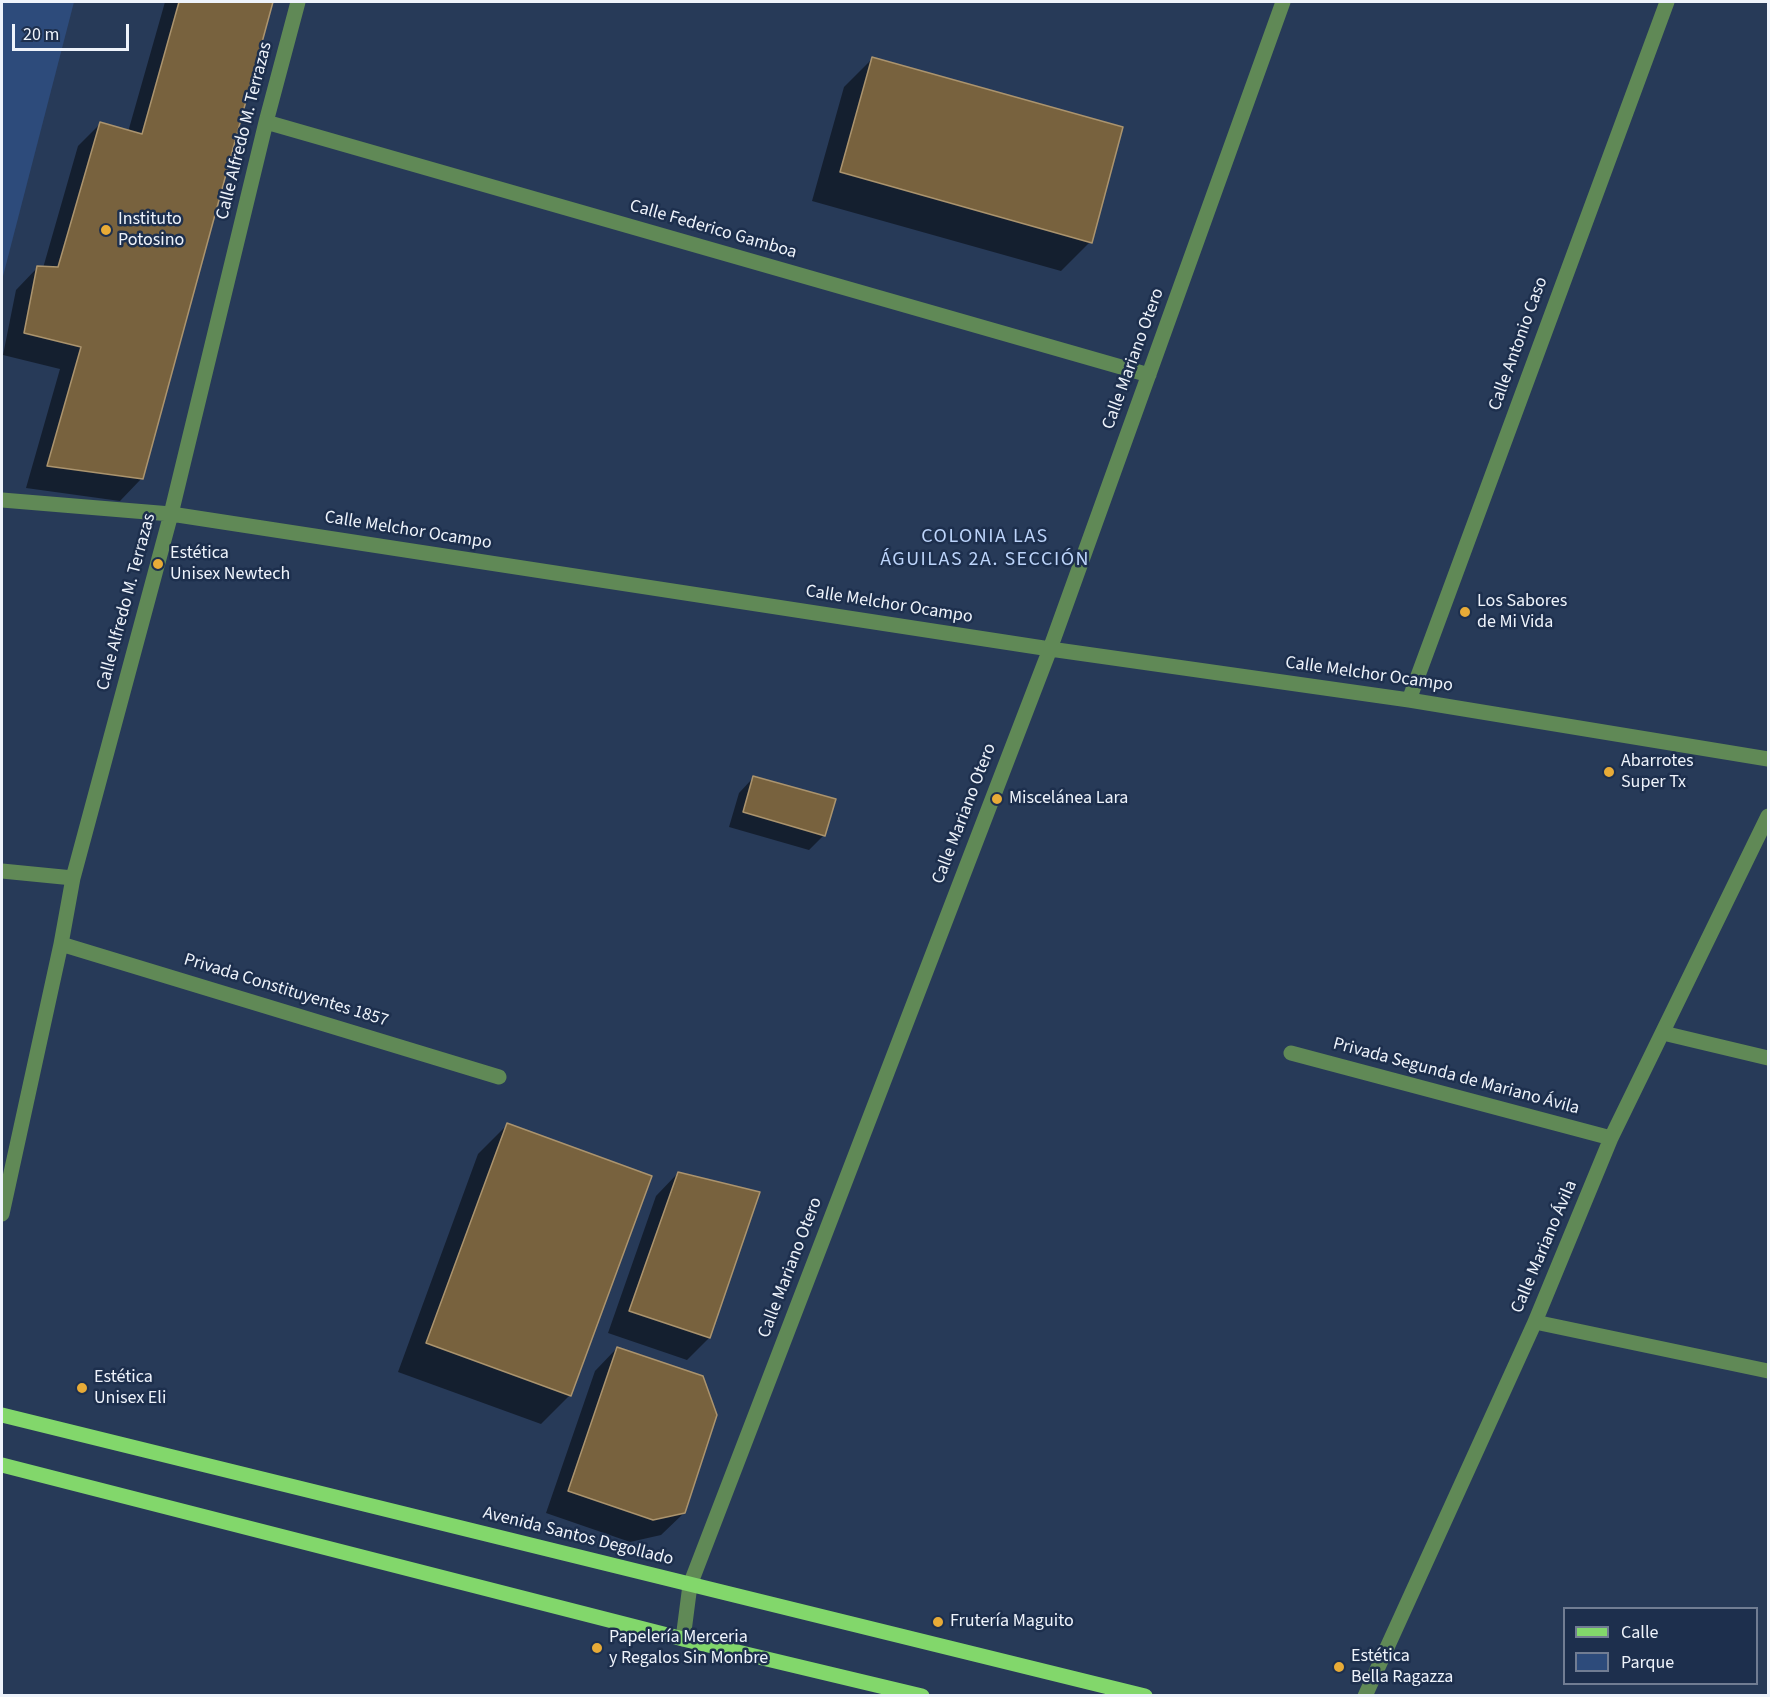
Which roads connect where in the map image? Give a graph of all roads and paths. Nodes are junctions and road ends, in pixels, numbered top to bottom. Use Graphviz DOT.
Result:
graph roads {
  1 [pos="298,2"];
  2 [pos="1283,2"];
  3 [pos="1667,2"];
  4 [pos="266,122"];
  5 [pos="1149,375"];
  6 [pos="2,500"];
  7 [pos="171,514"];
  8 [pos="1050,649"];
  9 [pos="1409,700"];
  10 [pos="1768,759"];
  11 [pos="1768,816"];
  12 [pos="2,871"];
  13 [pos="73,878"];
  14 [pos="61,944"];
  15 [pos="1663,1033"];
  16 [pos="1291,1053"];
  17 [pos="1768,1058"];
  18 [pos="499,1077"];
  19 [pos="1611,1138"];
  20 [pos="2,1214"];
  21 [pos="1535,1322"];
  22 [pos="1768,1371"];
  23 [pos="2,1415"];
  24 [pos="2,1464"];
  25 [pos="690,1585"];
  26 [pos="683,1639"];
  27 [pos="922,1695"];
  28 [pos="1145,1695"];
  29 [pos="1365,1695"];
  1 -- 4 [label="street, Calle Alfredo M. Terrazas"];
  2 -- 5 [label="street, Calle Mariano Otero"];
  3 -- 9 [label="street, Calle Antonio Caso"];
  4 -- 5 [label="street, Calle Federico Gamboa"];
  4 -- 7 [label="street, Calle Alfredo M. Terrazas"];
  5 -- 8 [label="street, Calle Mariano Otero"];
  6 -- 7 [label="street, Calle Melchor Ocampo"];
  7 -- 8 [label="street, Calle Melchor Ocampo"];
  7 -- 13 [label="street, Calle Alfredo M. Terrazas"];
  8 -- 9 [label="street, Calle Melchor Ocampo"];
  8 -- 25 [label="street, Calle Mariano Otero"];
  9 -- 10 [label="street, Calle Melchor Ocampo"];
  11 -- 15 [label="street, Calle Mariano Ávila"];
  12 -- 13 [label="street"];
  13 -- 14 [label="street, Calle Alfredo M. Terrazas"];
  14 -- 18 [label="street, Privada Constituyentes 1857"];
  14 -- 20 [label="street, Calle Alfredo M. Terrazas"];
  15 -- 17 [label="street"];
  15 -- 19 [label="street, Calle Mariano Ávila"];
  16 -- 19 [label="street, Privada Segunda de Mariano Ávila"];
  19 -- 21 [label="street, Calle Mariano Ávila"];
  21 -- 22 [label="street"];
  21 -- 29 [label="street, Calle Mariano Ávila"];
  23 -- 25 [label="main road, Avenida Santos Degollado"];
  24 -- 26 [label="main road"];
  25 -- 26 [label="street, Calle Mariano Otero"];
  25 -- 28 [label="main road, Avenida Santos Degollado"];
  26 -- 27 [label="main road"];
}
